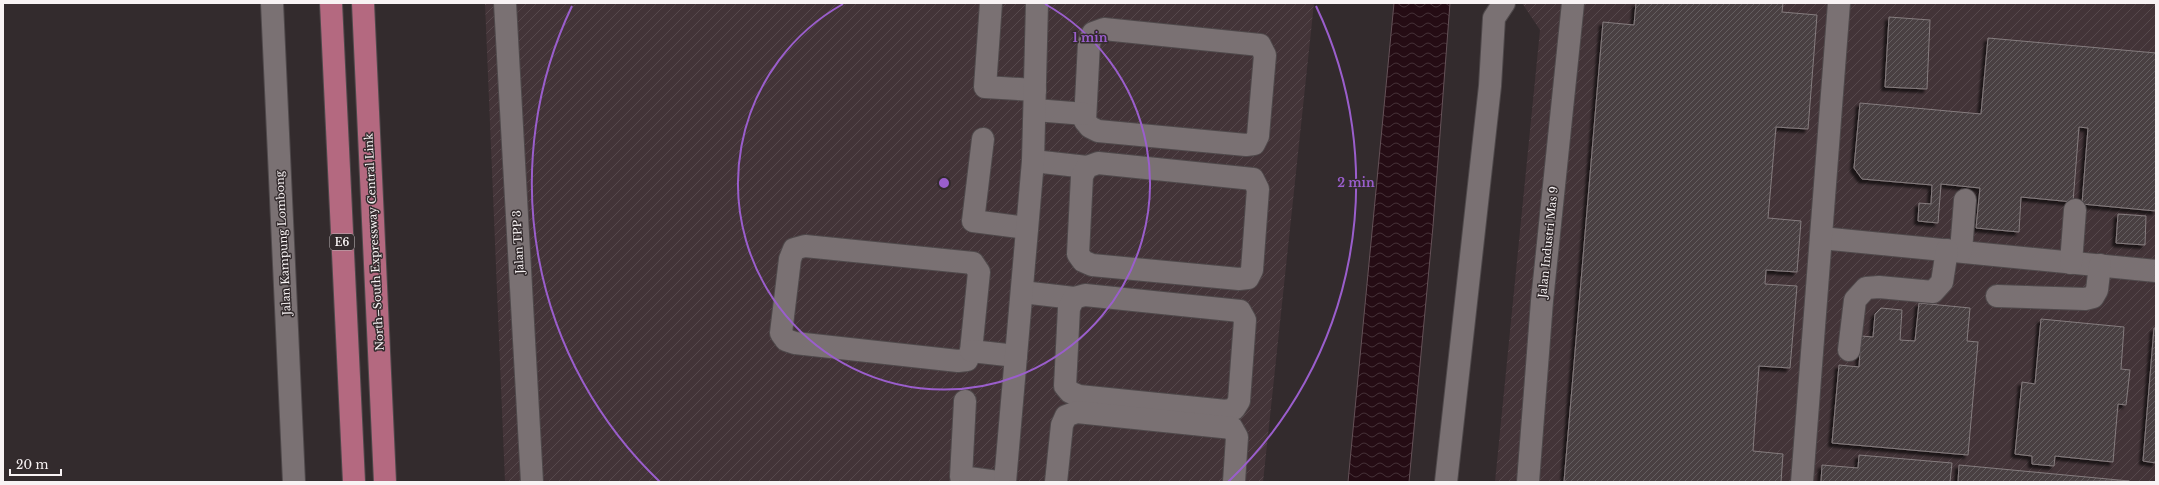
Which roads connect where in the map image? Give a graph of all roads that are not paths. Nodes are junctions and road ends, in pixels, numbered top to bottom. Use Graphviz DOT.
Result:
graph roads {
  1 [pos="272,3"];
  2 [pos="331,3"];
  3 [pos="363,3"];
  4 [pos="505,3"];
  5 [pos="991,3"];
  6 [pos="1036,3"];
  7 [pos="1504,3"];
  8 [pos="1573,3"];
  9 [pos="1840,3"];
  10 [pos="1035,100"];
  11 [pos="1085,114"];
  12 [pos="983,139"];
  13 [pos="1033,161"];
  14 [pos="1087,167"];
  15 [pos="1965,200"];
  16 [pos="2075,210"];
  17 [pos="1027,228"];
  18 [pos="1820,238"];
  19 [pos="1954,251"];
  20 [pos="2072,263"];
  21 [pos="2100,265"];
  22 [pos="2156,271"];
  23 [pos="1022,292"];
  24 [pos="1997,296"];
  25 [pos="1074,298"];
  26 [pos="1849,350"];
  27 [pos="971,351"];
  28 [pos="1016,356"];
  29 [pos="965,401"];
  30 [pos="294,482"];
  31 [pos="354,482"];
  32 [pos="385,482"];
  33 [pos="532,482"];
  34 [pos="998,482"];
  35 [pos="1004,482"];
  36 [pos="1056,482"];
  37 [pos="1234,482"];
  38 [pos="1446,482"];
  39 [pos="1528,482"];
  40 [pos="1802,482"];
  1 -- 30 [label="street, Jalan Kampung Lombong"];
  2 -- 31 [label="highway, E6"];
  3 -- 32 [label="highway, North–South Expressway Central Link"];
  4 -- 33 [label="street, Jalan TPP 3"];
  5 -- 10 [label="street"];
  6 -- 10 [label="street"];
  7 -- 38 [label="street"];
  8 -- 39 [label="street, Jalan Industri Mas 9"];
  9 -- 18 [label="street"];
  10 -- 11 [label="street"];
  10 -- 13 [label="street"];
  11 -- 11 [label="street"];
  12 -- 17 [label="street"];
  13 -- 14 [label="street"];
  13 -- 17 [label="street"];
  14 -- 14 [label="street"];
  15 -- 19 [label="street"];
  16 -- 20 [label="street"];
  17 -- 23 [label="street"];
  18 -- 19 [label="street"];
  18 -- 40 [label="street"];
  19 -- 20 [label="street"];
  19 -- 26 [label="street"];
  20 -- 21 [label="street"];
  21 -- 22 [label="street"];
  21 -- 24 [label="street"];
  23 -- 25 [label="street"];
  23 -- 28 [label="street"];
  25 -- 25 [label="street"];
  27 -- 27 [label="street"];
  27 -- 28 [label="street"];
  28 -- 35 [label="street"];
  29 -- 34 [label="street"];
  36 -- 37 [label="street"];
}
